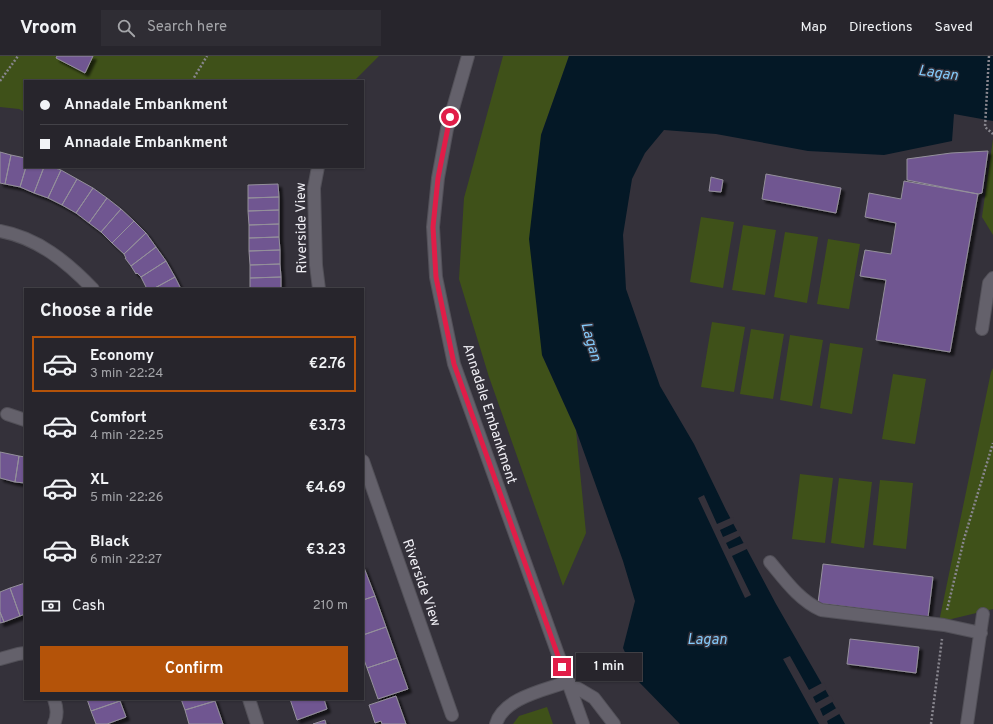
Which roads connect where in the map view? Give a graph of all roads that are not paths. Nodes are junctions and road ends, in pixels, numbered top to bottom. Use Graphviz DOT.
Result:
graph roads {
  1 [pos="468,56"];
  2 [pos="318,168"];
  3 [pos="0,231"];
  4 [pos="993,278"];
  5 [pos="92,288"];
  6 [pos="319,288"];
  7 [pos="982,330"];
  8 [pos="7,414"];
  9 [pos="24,420"];
  10 [pos="364,465"];
  11 [pos="770,562"];
  12 [pos="984,614"];
  13 [pos="981,633"];
  14 [pos="24,653"];
  15 [pos="0,659"];
  16 [pos="568,682"];
  17 [pos="54,700"];
  18 [pos="249,700"];
  19 [pos="452,715"];
  20 [pos="54,724"];
  21 [pos="257,724"];
  22 [pos="496,724"];
  23 [pos="583,724"];
  24 [pos="614,724"];
  25 [pos="967,724"];
  1 -- 16 [label="street, Annadale Embankment"];
  2 -- 6 [label="street, Riverside View"];
  3 -- 5 [label="street"];
  4 -- 7 [label="street"];
  8 -- 9 [label="street"];
  10 -- 19 [label="street, Riverside View"];
  11 -- 13 [label="street"];
  12 -- 13 [label="street"];
  13 -- 25 [label="street"];
  14 -- 15 [label="street"];
  16 -- 22 [label="street"];
  16 -- 23 [label="street, Annadale Embankment"];
  16 -- 24 [label="street"];
  17 -- 20 [label="street"];
  18 -- 21 [label="street"];
}
